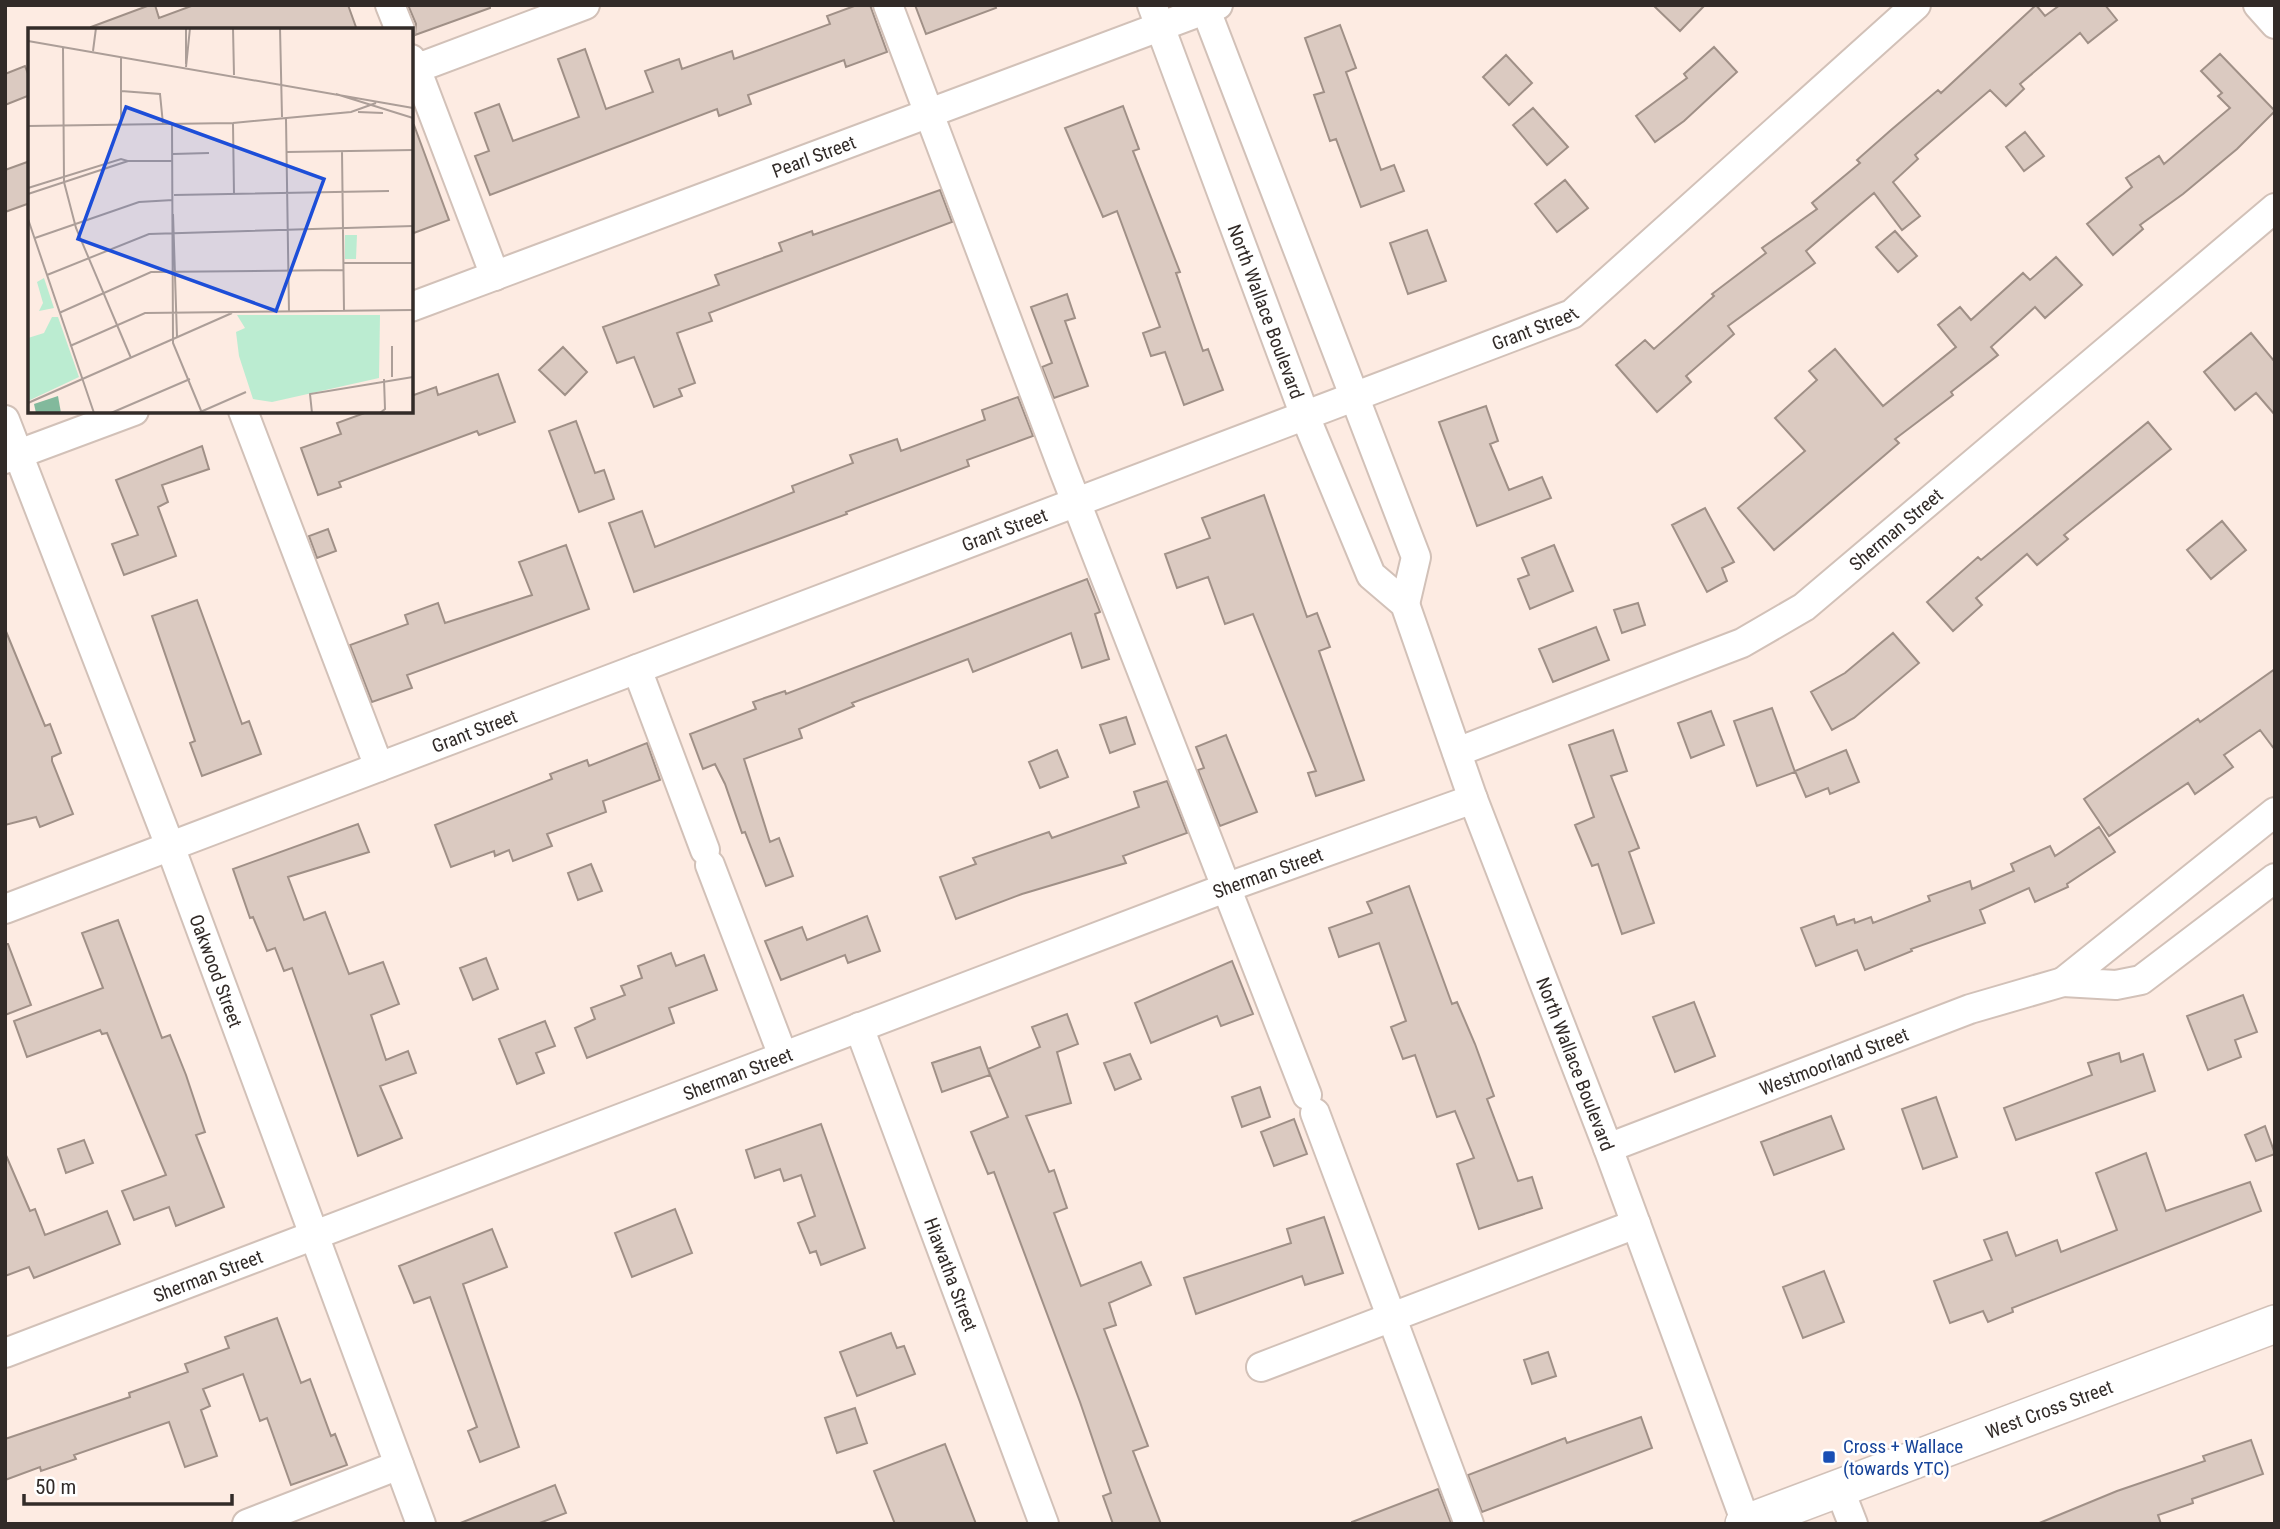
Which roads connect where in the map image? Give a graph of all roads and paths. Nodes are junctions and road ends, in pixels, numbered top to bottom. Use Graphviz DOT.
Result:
graph roads {
  1 [pos="390,5"];
  2 [pos="585,5"];
  3 [pos="888,5"];
  4 [pos="1916,5"];
  5 [pos="2258,5"];
  6 [pos="1209,7"];
  7 [pos="1156,17"];
  8 [pos="2275,24"];
  9 [pos="399,28"];
  10 [pos="416,72"];
  11 [pos="928,114"];
  12 [pos="2275,208"];
  13 [pos="495,276"];
  14 [pos="413,306"];
  15 [pos="1353,397"];
  16 [pos="129,413"];
  17 [pos="244,413"];
  18 [pos="1305,415"];
  19 [pos="5,420"];
  20 [pos="12,457"];
  21 [pos="1076,502"];
  22 [pos="1405,604"];
  23 [pos="638,669"];
  24 [pos="1457,752"];
  25 [pos="379,767"];
  26 [pos="1473,799"];
  27 [pos="2275,812"];
  28 [pos="170,846"];
  29 [pos="2275,878"];
  30 [pos="1228,887"];
  31 [pos="5,909"];
  32 [pos="2063,982"];
  33 [pos="859,1027"];
  34 [pos="783,1056"];
  35 [pos="1608,1147"];
  36 [pos="1636,1224"];
  37 [pos="312,1235"];
  38 [pos="1391,1318"];
  39 [pos="2272,1334"];
  40 [pos="5,1353"];
  41 [pos="1261,1367"];
  42 [pos="399,1465"];
  43 [pos="1839,1488"];
  44 [pos="1745,1523"];
  45 [pos="247,1524"];
  46 [pos="421,1524"];
  47 [pos="1044,1524"];
  48 [pos="1469,1524"];
  49 [pos="1853,1524"];
  1 -- 9 [label="street"];
  2 -- 10 [label="street"];
  3 -- 11 [label="street"];
  4 -- 15 [label="street, Grant Street"];
  5 -- 8 [label="street"];
  6 -- 7 [label="street, Pearl Street"];
  6 -- 15 [label="street"];
  7 -- 11 [label="street, Pearl Street"];
  7 -- 18 [label="street, North Wallace Boulevard"];
  10 -- 13 [label="street"];
  11 -- 13 [label="street, Pearl Street"];
  11 -- 21 [label="street"];
  12 -- 24 [label="street, Sherman Street"];
  13 -- 14 [label="street, Pearl Street"];
  15 -- 18 [label="street, Grant Street"];
  15 -- 22 [label="street"];
  16 -- 20 [label="street"];
  17 -- 25 [label="street"];
  18 -- 21 [label="street, Grant Street"];
  18 -- 22 [label="street, North Wallace Boulevard"];
  19 -- 20 [label="street, Oakwood Street"];
  20 -- 28 [label="street, Oakwood Street"];
  21 -- 23 [label="street, Grant Street"];
  21 -- 30 [label="street"];
  22 -- 24 [label="street, North Wallace Boulevard"];
  23 -- 25 [label="street, Grant Street"];
  23 -- 34 [label="street"];
  24 -- 26 [label="street, North Wallace Boulevard"];
  25 -- 28 [label="street, Grant Street"];
  26 -- 30 [label="street, Sherman Street"];
  26 -- 35 [label="street, North Wallace Boulevard"];
  27 -- 32 [label="street, Westmoorland Street"];
  28 -- 31 [label="street, Grant Street"];
  28 -- 37 [label="street, Oakwood Street"];
  29 -- 32 [label="street, Westmoorland Street"];
  30 -- 33 [label="street, Sherman Street"];
  30 -- 38 [label="street"];
  32 -- 35 [label="street, Westmoorland Street"];
  33 -- 34 [label="street, Sherman Street"];
  33 -- 47 [label="street, Hiawatha Street"];
  34 -- 37 [label="street, Sherman Street"];
  35 -- 36 [label="street, North Wallace Boulevard"];
  36 -- 38 [label="street"];
  36 -- 44 [label="street, North Wallace Boulevard"];
  37 -- 40 [label="street, Sherman Street"];
  37 -- 42 [label="street, Oakwood Street"];
  38 -- 41 [label="street"];
  38 -- 48 [label="street"];
  39 -- 43 [label="main road, West Cross Street"];
  42 -- 45 [label="street"];
  42 -- 46 [label="street, Oakwood Street"];
  43 -- 44 [label="main road, West Cross Street"];
  43 -- 49 [label="street"];
}
